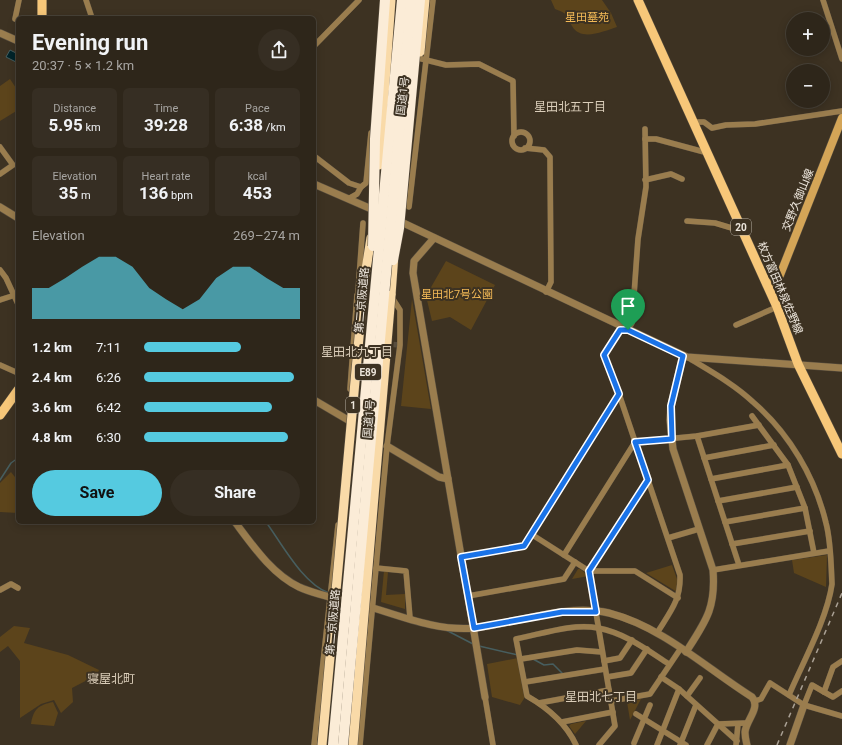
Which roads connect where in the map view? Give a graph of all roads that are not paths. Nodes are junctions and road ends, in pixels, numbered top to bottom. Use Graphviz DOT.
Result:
graph roads {
  1 [pos="19,0"];
  2 [pos="42,0"];
  3 [pos="86,0"];
  4 [pos="359,0"];
  5 [pos="381,0"];
  6 [pos="385,0"];
  7 [pos="390,0"];
  8 [pos="402,0"];
  9 [pos="412,0"];
  10 [pos="420,0"];
  11 [pos="425,0"];
  12 [pos="433,0"];
  13 [pos="638,0"];
  14 [pos="823,0"];
  15 [pos="42,16"];
  16 [pos="91,16"];
  17 [pos="15,19"];
  18 [pos="0,33"];
  19 [pos="16,40"];
  20 [pos="316,44"];
  21 [pos="379,49"];
  22 [pos="842,59"];
  23 [pos="425,60"];
  24 [pos="842,111"];
  25 [pos="842,118"];
  26 [pos="694,122"];
  27 [pos="420,123"];
  28 [pos="644,129"];
  29 [pos="411,131"];
  30 [pos="514,136"];
  31 [pos="645,138"];
  32 [pos="0,147"];
  33 [pos="525,148"];
  34 [pos="708,153"];
  35 [pos="316,158"];
  36 [pos="0,174"];
  37 [pos="682,179"];
  38 [pos="646,180"];
  39 [pos="316,185"];
  40 [pos="361,187"];
  41 [pos="348,199"];
  42 [pos="0,207"];
  43 [pos="410,207"];
  44 [pos="375,210"];
  45 [pos="16,217"];
  46 [pos="397,220"];
  47 [pos="686,221"];
  48 [pos="363,223"];
  49 [pos="742,229"];
  50 [pos="434,238"];
  51 [pos="0,270"];
  52 [pos="364,282"];
  53 [pos="767,284"];
  54 [pos="358,292"];
  55 [pos="546,292"];
  56 [pos="15,295"];
  57 [pos="383,295"];
  58 [pos="16,298"];
  59 [pos="0,300"];
  60 [pos="777,307"];
  61 [pos="736,325"];
  62 [pos="628,330"];
  63 [pos="685,356"];
  64 [pos="798,364"];
  65 [pos="0,365"];
  66 [pos="842,368"];
  67 [pos="16,372"];
  68 [pos="16,393"];
  69 [pos="619,394"];
  70 [pos="316,401"];
  71 [pos="0,415"];
  72 [pos="752,416"];
  73 [pos="348,420"];
  74 [pos="759,425"];
  75 [pos="697,436"];
  76 [pos="672,439"];
  77 [pos="635,442"];
  78 [pos="774,445"];
  79 [pos="387,446"];
  80 [pos="842,454"];
  81 [pos="704,458"];
  82 [pos="788,465"];
  83 [pos="448,479"];
  84 [pos="711,479"];
  85 [pos="648,480"];
  86 [pos="797,487"];
  87 [pos="718,501"];
  88 [pos="805,508"];
  89 [pos="725,522"];
  90 [pos="237,524"];
  91 [pos="699,529"];
  92 [pos="810,531"];
  93 [pos="531,534"];
  94 [pos="668,538"];
  95 [pos="732,544"];
  96 [pos="829,551"];
  97 [pos="814,553"];
  98 [pos="564,555"];
  99 [pos="378,557"];
  100 [pos="461,557"];
  101 [pos="575,562"];
  102 [pos="372,565"];
  103 [pos="740,565"];
  104 [pos="713,570"];
  105 [pos="589,571"];
  106 [pos="18,588"];
  107 [pos="0,590"];
  108 [pos="468,596"];
  109 [pos="330,597"];
  110 [pos="678,598"];
  111 [pos="373,608"];
  112 [pos="596,612"];
  113 [pos="410,618"];
  114 [pos="474,628"];
  115 [pos="598,628"];
  116 [pos="656,633"];
  117 [pos="632,640"];
  118 [pos="647,649"];
  119 [pos="683,650"];
  120 [pos="361,652"];
  121 [pos="602,652"];
  122 [pos="521,659"];
  123 [pos="604,661"];
  124 [pos="842,661"];
  125 [pos="669,664"];
  126 [pos="605,669"];
  127 [pos="607,677"];
  128 [pos="661,677"];
  129 [pos="700,678"];
  130 [pos="525,682"];
  131 [pos="679,689"];
  132 [pos="609,690"];
  133 [pos="842,691"];
  134 [pos="365,692"];
  135 [pos="824,692"];
  136 [pos="789,695"];
  137 [pos="687,696"];
  138 [pos="485,697"];
  139 [pos="611,701"];
  140 [pos="755,701"];
  141 [pos="539,703"];
  142 [pos="650,705"];
  143 [pos="696,705"];
  144 [pos="804,705"];
  145 [pos="613,712"];
  146 [pos="636,714"];
  147 [pos="842,716"];
  148 [pos="644,719"];
  149 [pos="562,722"];
  150 [pos="748,723"];
  151 [pos="718,724"];
  152 [pos="738,724"];
  153 [pos="662,731"];
  154 [pos="634,743"];
  155 [pos="736,743"];
  156 [pos="682,744"];
  157 [pos="314,745"];
  158 [pos="322,745"];
  159 [pos="333,745"];
  160 [pos="343,745"];
  161 [pos="353,745"];
  162 [pos="360,745"];
  163 [pos="493,745"];
  164 [pos="576,745"];
  165 [pos="599,745"];
  166 [pos="657,745"];
  167 [pos="707,745"];
  168 [pos="747,745"];
  169 [pos="790,745"];
  1 -- 17 [label="street"];
  2 -- 15 [label="main road"];
  3 -- 16 [label="street"];
  4 -- 20 [label="street"];
  5 -- 21 [label="street"];
  6 -- 57 [label="highway, bridge"];
  7 -- 44 [label="highway, 国道1号 / 1, bridge"];
  8 -- 57 [label="highway, 第二京阪道路 / E89, bridge"];
  9 -- 57 [label="highway, 第二京阪道路 / E89, bridge"];
  10 -- 57 [label="highway, bridge"];
  11 -- 29 [label="highway, 国道1号, bridge"];
  12 -- 23 [label="street"];
  13 -- 26 [label="main road, 枚方富田林泉佐野線 / 20"];
  14 -- 22 [label="street"];
  18 -- 19 [label="street"];
  21 -- 23 [label="street"];
  21 -- 40 [label="street"];
  23 -- 27 [label="street"];
  23 -- 30 [label="street"];
  24 -- 26 [label="street"];
  25 -- 53 [label="main road, 交野久御山線"];
  26 -- 34 [label="main road, 枚方富田林泉佐野線 / 20"];
  27 -- 29 [label="street"];
  27 -- 43 [label="street"];
  28 -- 31 [label="street"];
  29 -- 46 [label="highway, 国道1号, bridge"];
  30 -- 33 [label="street"];
  30 -- 33 [label="street"];
  31 -- 34 [label="street"];
  31 -- 38 [label="street"];
  32 -- 36 [label="street"];
  33 -- 55 [label="street"];
  34 -- 49 [label="main road, 枚方富田林泉佐野線 / 20"];
  35 -- 40 [label="street"];
  37 -- 38 [label="street"];
  38 -- 62 [label="street"];
  39 -- 41 [label="street"];
  40 -- 41 [label="street"];
  41 -- 44 [label="street"];
  42 -- 45 [label="street"];
  44 -- 46 [label="street"];
  44 -- 52 [label="highway, 国道1号 / 1"];
  46 -- 50 [label="street"];
  46 -- 57 [label="highway, 国道1号"];
  47 -- 49 [label="street"];
  48 -- 54 [label="street"];
  49 -- 53 [label="main road, 枚方富田林泉佐野線 / 20"];
  50 -- 55 [label="street"];
  50 -- 83 [label="street"];
  51 -- 56 [label="street"];
  52 -- 54 [label="street"];
  52 -- 158 [label="highway, 国道1号 / 1, bridge"];
  53 -- 60 [label="main road, 枚方富田林泉佐野線 / 20"];
  54 -- 73 [label="street"];
  55 -- 62 [label="street"];
  56 -- 58 [label="street"];
  56 -- 59 [label="street"];
  57 -- 79 [label="street"];
  57 -- 102 [label="highway, 国道1号, bridge"];
  57 -- 159 [label="highway, 第二京阪道路 / E89, bridge"];
  57 -- 160 [label="highway, 第二京阪道路 / E89, bridge"];
  60 -- 61 [label="street"];
  60 -- 64 [label="main road, 枚方富田林泉佐野線 / 20"];
  62 -- 63 [label="street"];
  62 -- 69 [label="street"];
  63 -- 64 [label="street"];
  63 -- 76 [label="street"];
  63 -- 96 [label="street"];
  64 -- 66 [label="street"];
  64 -- 80 [label="main road, 枚方富田林泉佐野線 / 20"];
  65 -- 67 [label="street"];
  68 -- 71 [label="main road"];
  69 -- 77 [label="street"];
  69 -- 93 [label="street"];
  70 -- 73 [label="street"];
  72 -- 74 [label="street"];
  73 -- 109 [label="street"];
  74 -- 75 [label="street"];
  74 -- 78 [label="street"];
  75 -- 76 [label="street"];
  75 -- 81 [label="street"];
  76 -- 77 [label="street"];
  76 -- 91 [label="street"];
  77 -- 85 [label="street"];
  77 -- 98 [label="street"];
  78 -- 81 [label="street"];
  78 -- 82 [label="street"];
  79 -- 83 [label="street"];
  79 -- 99 [label="street"];
  81 -- 84 [label="street"];
  82 -- 84 [label="street"];
  82 -- 86 [label="street"];
  83 -- 100 [label="street"];
  84 -- 87 [label="street"];
  85 -- 94 [label="street"];
  85 -- 105 [label="street"];
  86 -- 87 [label="street"];
  86 -- 88 [label="street"];
  87 -- 89 [label="street"];
  88 -- 89 [label="street"];
  88 -- 92 [label="street"];
  89 -- 95 [label="street"];
  90 -- 109 [label="street"];
  91 -- 94 [label="street"];
  91 -- 104 [label="street"];
  92 -- 95 [label="street"];
  92 -- 97 [label="street"];
  93 -- 98 [label="street"];
  93 -- 100 [label="street"];
  94 -- 110 [label="street"];
  95 -- 103 [label="street"];
  96 -- 97 [label="street"];
  96 -- 136 [label="street"];
  97 -- 103 [label="street"];
  98 -- 101 [label="street"];
  99 -- 102 [label="street"];
  99 -- 102 [label="street"];
  100 -- 108 [label="street"];
  101 -- 105 [label="street"];
  101 -- 108 [label="street"];
  102 -- 111 [label="street"];
  102 -- 113 [label="street"];
  102 -- 120 [label="highway, 国道1号, bridge"];
  103 -- 104 [label="street"];
  104 -- 119 [label="street"];
  105 -- 110 [label="street"];
  105 -- 112 [label="street"];
  106 -- 107 [label="street"];
  108 -- 114 [label="street"];
  109 -- 111 [label="street"];
  109 -- 157 [label="street"];
  110 -- 116 [label="street"];
  111 -- 113 [label="street"];
  111 -- 134 [label="street"];
  112 -- 114 [label="street"];
  112 -- 115 [label="street"];
  112 -- 116 [label="street"];
  113 -- 114 [label="street"];
  114 -- 138 [label="street"];
  115 -- 117 [label="street"];
  115 -- 121 [label="street"];
  115 -- 122 [label="street"];
  116 -- 119 [label="street"];
  117 -- 118 [label="street"];
  117 -- 123 [label="street"];
  118 -- 125 [label="street"];
  118 -- 127 [label="street"];
  119 -- 125 [label="street"];
  119 -- 140 [label="street"];
  120 -- 134 [label="street"];
  120 -- 161 [label="highway, 国道1号, bridge"];
  121 -- 122 [label="street"];
  121 -- 123 [label="street"];
  122 -- 130 [label="street"];
  123 -- 126 [label="street"];
  124 -- 135 [label="street"];
  125 -- 128 [label="street"];
  126 -- 127 [label="street"];
  126 -- 130 [label="street"];
  127 -- 132 [label="street"];
  128 -- 131 [label="street"];
  128 -- 139 [label="street"];
  129 -- 137 [label="street"];
  130 -- 141 [label="street"];
  131 -- 137 [label="street"];
  131 -- 153 [label="street"];
  132 -- 139 [label="street"];
  132 -- 141 [label="street"];
  133 -- 135 [label="street"];
  134 -- 162 [label="street"];
  135 -- 144 [label="street"];
  136 -- 140 [label="street"];
  136 -- 144 [label="street"];
  137 -- 143 [label="street"];
  138 -- 163 [label="street"];
  139 -- 145 [label="street"];
  140 -- 150 [label="street"];
  141 -- 149 [label="street"];
  142 -- 148 [label="street"];
  143 -- 151 [label="street"];
  143 -- 156 [label="street"];
  144 -- 147 [label="street"];
  144 -- 169 [label="street"];
  145 -- 149 [label="street"];
  145 -- 165 [label="street"];
  146 -- 148 [label="street"];
  148 -- 153 [label="street"];
  148 -- 154 [label="street"];
  149 -- 164 [label="street"];
  150 -- 152 [label="street"];
  150 -- 168 [label="street"];
  151 -- 152 [label="street"];
  151 -- 155 [label="street"];
  151 -- 167 [label="street"];
  152 -- 155 [label="street"];
  153 -- 156 [label="street"];
  153 -- 166 [label="street"];
}
